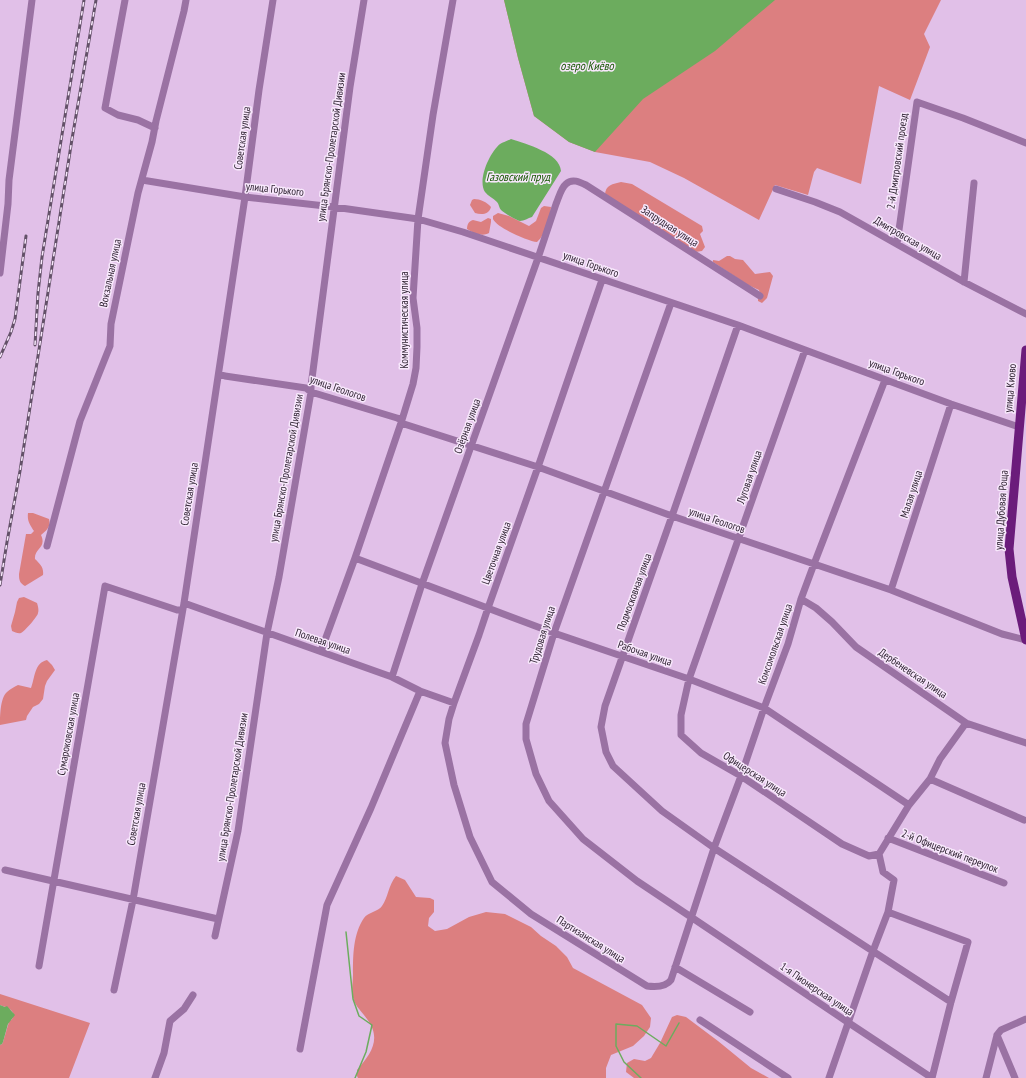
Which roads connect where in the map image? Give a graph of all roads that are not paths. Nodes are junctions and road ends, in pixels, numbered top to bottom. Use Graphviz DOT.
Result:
graph roads {
  1 [pos="32,0"];
  2 [pos="125,0"];
  3 [pos="186,0"];
  4 [pos="273,0"];
  5 [pos="364,0"];
  6 [pos="453,0"];
  7 [pos="155,128"];
  8 [pos="1026,143"];
  9 [pos="142,180"];
  10 [pos="974,183"];
  11 [pos="566,184"];
  12 [pos="776,189"];
  13 [pos="245,198"];
  14 [pos="334,207"];
  15 [pos="418,219"];
  16 [pos="897,244"];
  17 [pos="538,258"];
  18 [pos="0,273"];
  19 [pos="602,280"];
  20 [pos="964,282"];
  21 [pos="760,296"];
  22 [pos="671,303"];
  23 [pos="1026,314"];
  24 [pos="738,325"];
  25 [pos="805,350"];
  26 [pos="1026,350"];
  27 [pos="219,374"];
  28 [pos="885,380"];
  29 [pos="311,392"];
  30 [pos="952,404"];
  31 [pos="401,422"];
  32 [pos="1019,427"];
  33 [pos="471,446"];
  34 [pos="538,467"];
  35 [pos="605,492"];
  36 [pos="672,516"];
  37 [pos="738,539"];
  38 [pos="46,546"];
  39 [pos="355,558"];
  40 [pos="814,564"];
  41 [pos="422,584"];
  42 [pos="891,590"];
  43 [pos="802,599"];
  44 [pos="183,606"];
  45 [pos="488,608"];
  46 [pos="267,633"];
  47 [pos="554,633"];
  48 [pos="1026,640"];
  49 [pos="321,651"];
  50 [pos="622,656"];
  51 [pos="392,677"];
  52 [pos="689,680"];
  53 [pos="420,691"];
  54 [pos="454,703"];
  55 [pos="764,708"];
  56 [pos="966,722"];
  57 [pos="1026,743"];
  58 [pos="741,776"];
  59 [pos="930,779"];
  60 [pos="909,805"];
  61 [pos="1024,820"];
  62 [pos="470,837"];
  63 [pos="888,838"];
  64 [pos="714,848"];
  65 [pos="879,854"];
  66 [pos="5,870"];
  67 [pos="53,882"];
  68 [pos="1004,883"];
  69 [pos="133,900"];
  70 [pos="888,912"];
  71 [pos="691,916"];
  72 [pos="218,919"];
  73 [pos="215,936"];
  74 [pos="873,951"];
  75 [pos="39,966"];
  76 [pos="675,967"];
  77 [pos="114,990"];
  78 [pos="193,995"];
  79 [pos="951,1002"];
  80 [pos="750,1012"];
  81 [pos="1026,1019"];
  82 [pos="700,1020"];
  83 [pos="849,1024"];
  84 [pos="997,1035"];
  85 [pos="300,1049"];
  86 [pos="155,1078"];
  87 [pos="788,1078"];
  88 [pos="829,1078"];
  89 [pos="932,1078"];
  90 [pos="986,1078"];
  91 [pos="1015,1078"];
  1 -- 18 [label="street"];
  2 -- 7 [label="street"];
  3 -- 7 [label="street, Вокзальная улица"];
  4 -- 13 [label="street, Советская улица"];
  5 -- 14 [label="street, улица Брянско-Пролетарской Дивизии"];
  6 -- 15 [label="street, Коммунистическая улица"];
  7 -- 9 [label="street, Вокзальная улица"];
  8 -- 16 [label="street, 2-й Дмитровский проезд"];
  9 -- 13 [label="street, улица Горького"];
  9 -- 38 [label="street, Вокзальная улица"];
  10 -- 20 [label="street"];
  11 -- 17 [label="street, Озёрная улица"];
  11 -- 21 [label="street, Запрудная улица"];
  12 -- 16 [label="street, Дмитровская улица"];
  13 -- 14 [label="street, улица Горького"];
  13 -- 27 [label="street, Советская улица"];
  14 -- 15 [label="street, улица Горького"];
  14 -- 29 [label="street, улица Брянско-Пролетарской Дивизии"];
  15 -- 17 [label="street, улица Горького"];
  15 -- 31 [label="street, Коммунистическая улица"];
  16 -- 20 [label="street, Дмитровская улица"];
  17 -- 19 [label="street, улица Горького"];
  17 -- 33 [label="street, Озёрная улица"];
  19 -- 22 [label="street, улица Горького"];
  19 -- 34 [label="street, Цветочная улица"];
  20 -- 23 [label="street, Дмитровская улица"];
  22 -- 24 [label="street, улица Горького"];
  22 -- 35 [label="street, Трудовая улица"];
  24 -- 25 [label="street, улица Горького"];
  24 -- 36 [label="street, Подмосковная улица"];
  25 -- 28 [label="street, улица Горького"];
  25 -- 37 [label="street, Луговая улица"];
  26 -- 32 [label="main road, улица Киово"];
  27 -- 29 [label="street, улица Геологов"];
  27 -- 44 [label="street, Советская улица"];
  28 -- 30 [label="street, улица Горького"];
  28 -- 40 [label="street, Комсомольская улица"];
  29 -- 31 [label="street, улица Геологов"];
  29 -- 46 [label="street, улица Брянско-Пролетарской Дивизии"];
  30 -- 32 [label="street, улица Горького"];
  30 -- 42 [label="street, Малая улица"];
  31 -- 33 [label="street, улица Геологов"];
  31 -- 39 [label="street, Коммунистическая улица"];
  32 -- 48 [label="main road, улица Дубовая Роща"];
  33 -- 34 [label="street, улица Геологов"];
  33 -- 41 [label="street, Озёрная улица"];
  34 -- 35 [label="street, улица Геологов"];
  34 -- 45 [label="street, Цветочная улица"];
  35 -- 36 [label="street, улица Геологов"];
  35 -- 47 [label="street, Трудовая улица"];
  36 -- 37 [label="street, улица Геологов"];
  36 -- 50 [label="street, Подмосковная улица"];
  37 -- 40 [label="street, улица Геологов"];
  37 -- 52 [label="street, Луговая улица"];
  39 -- 41 [label="street, Рабочая улица"];
  39 -- 49 [label="street, Коммунистическая улица"];
  40 -- 42 [label="street, улица Геологов"];
  40 -- 43 [label="street, Комсомольская улица"];
  41 -- 45 [label="street, Рабочая улица"];
  41 -- 51 [label="street, Озёрная улица"];
  42 -- 48 [label="street, улица Геологов"];
  43 -- 55 [label="street, Комсомольская улица"];
  43 -- 56 [label="street, Дербеневская улица"];
  44 -- 46 [label="street, Полевая улица"];
  44 -- 67 [label="street, Сумароковская улица"];
  44 -- 69 [label="street, Советская улица"];
  45 -- 47 [label="street, Рабочая улица"];
  45 -- 54 [label="street, Цветочная улица"];
  46 -- 49 [label="street, Полевая улица"];
  46 -- 72 [label="street, улица Брянско-Пролетарской Дивизии"];
  47 -- 50 [label="street, Рабочая улица"];
  47 -- 71 [label="street, Трудовая улица"];
  49 -- 51 [label="street, Полевая улица"];
  50 -- 52 [label="street, Рабочая улица"];
  50 -- 64 [label="street, Подмосковная улица"];
  51 -- 53 [label="street, Полевая улица"];
  52 -- 55 [label="street, Рабочая улица"];
  52 -- 58 [label="street, Офицерская улица"];
  53 -- 54 [label="street, Полевая улица"];
  53 -- 85 [label="street"];
  54 -- 62 [label="street, Цветочная улица"];
  55 -- 58 [label="street, Комсомольская улица"];
  55 -- 60 [label="street, Рабочая улица"];
  56 -- 57 [label="street, Дербеневская улица"];
  56 -- 59 [label="street"];
  58 -- 64 [label="street, Комсомольская улица"];
  58 -- 65 [label="street, Офицерская улица"];
  59 -- 60 [label="street"];
  59 -- 61 [label="street"];
  60 -- 63 [label="street"];
  62 -- 76 [label="street, Партизанская улица"];
  63 -- 65 [label="street"];
  63 -- 68 [label="street, 2-й Офицерский переулок"];
  64 -- 71 [label="street, Комсомольская улица"];
  64 -- 74 [label="street"];
  65 -- 70 [label="street"];
  66 -- 67 [label="street"];
  67 -- 69 [label="street"];
  67 -- 75 [label="street, Сумароковская улица"];
  69 -- 72 [label="street"];
  69 -- 77 [label="street, Советская улица"];
  70 -- 74 [label="street"];
  70 -- 79 [label="street"];
  71 -- 76 [label="street, Партизанская улица"];
  71 -- 83 [label="street, 1-я Пионерская улица"];
  72 -- 73 [label="street, улица Брянско-Пролетарской Дивизии"];
  74 -- 79 [label="street"];
  74 -- 83 [label="street"];
  76 -- 80 [label="street"];
  78 -- 86 [label="street"];
  79 -- 89 [label="street"];
  81 -- 84 [label="street"];
  82 -- 87 [label="street"];
  83 -- 88 [label="street"];
  83 -- 89 [label="street, 1-я Пионерская улица"];
  84 -- 90 [label="street"];
  84 -- 91 [label="street"];
}
